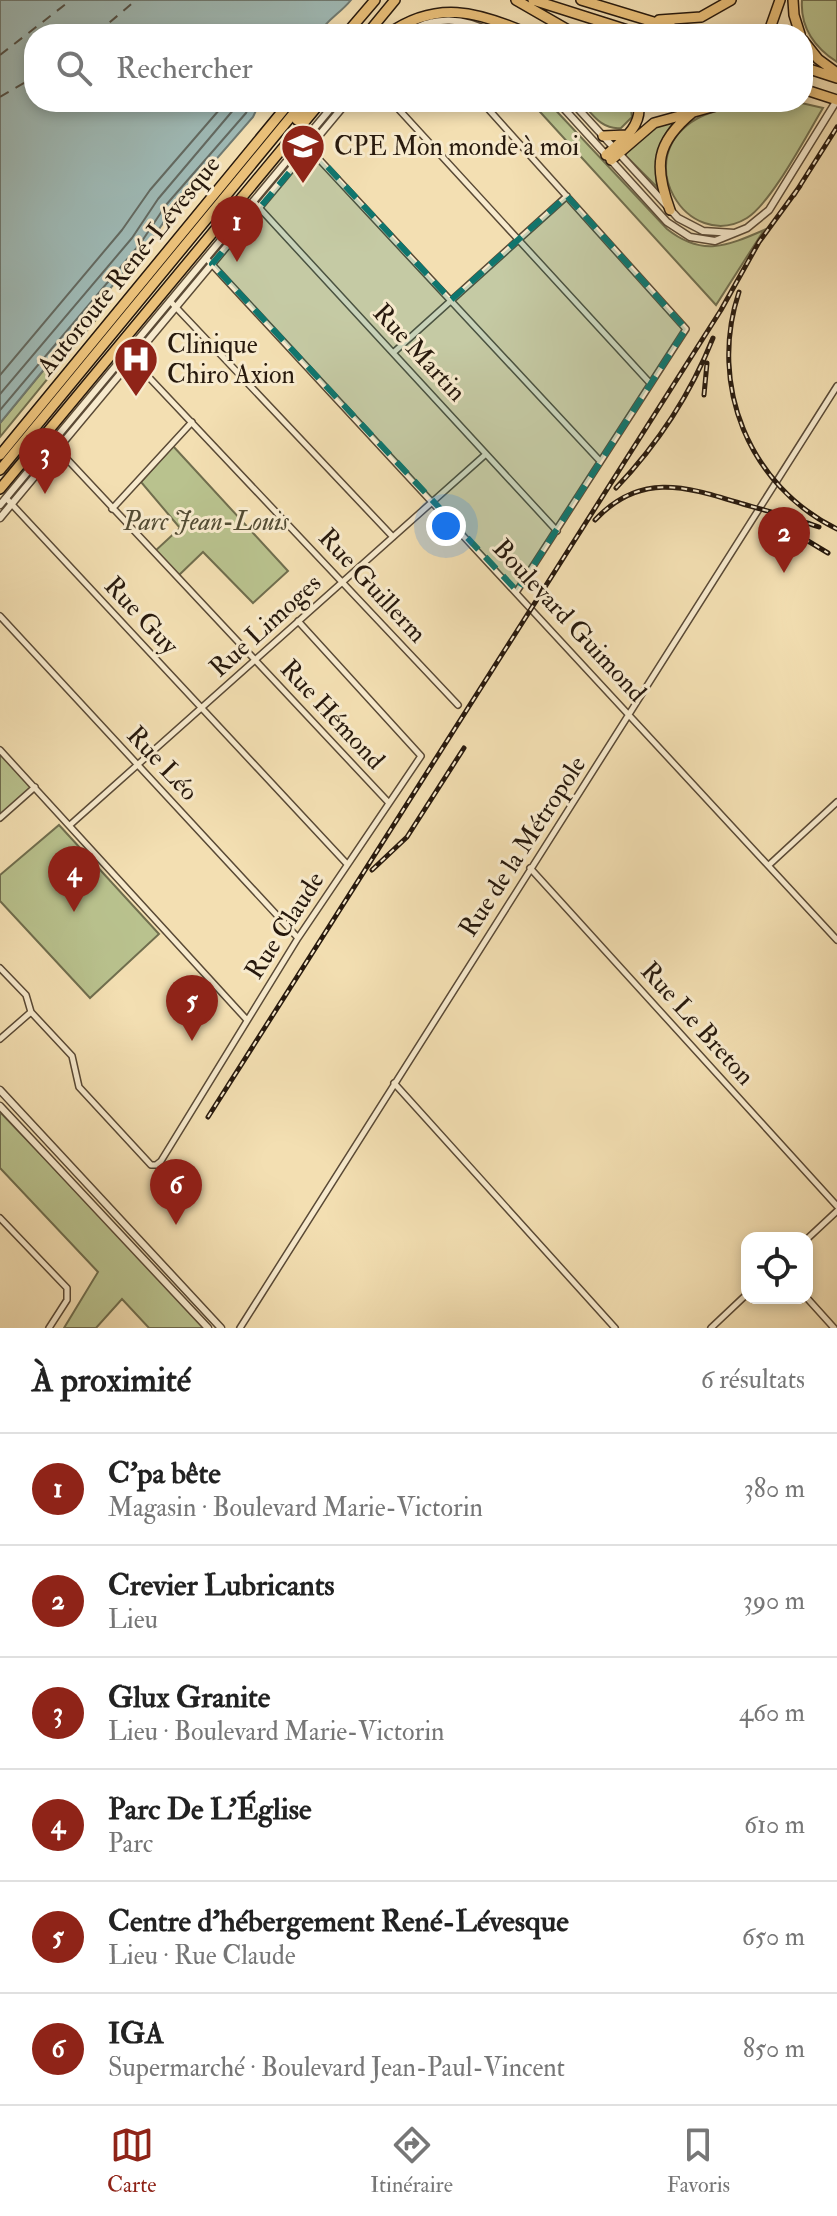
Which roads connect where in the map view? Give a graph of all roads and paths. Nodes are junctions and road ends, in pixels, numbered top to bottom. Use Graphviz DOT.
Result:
graph roads {
  1 [pos="375,0"];
  2 [pos="386,0"];
  3 [pos="395,0"];
  4 [pos="516,0"];
  5 [pos="533,0"];
  6 [pos="581,0"];
  7 [pos="731,0"];
  8 [pos="780,0"];
  9 [pos="793,0"];
  10 [pos="649,21"];
  11 [pos="431,22"];
  12 [pos="355,24"];
  13 [pos="369,24"];
  14 [pos="371,24"];
  15 [pos="402,24"];
  16 [pos="427,24"];
  17 [pos="470,24"];
  18 [pos="506,24"];
  19 [pos="558,24"];
  20 [pos="609,24"];
  21 [pos="659,24"];
  22 [pos="772,24"];
  23 [pos="797,24"];
  24 [pos="813,53"];
  25 [pos="813,69"];
  26 [pos="837,75"];
  27 [pos="813,94"];
  28 [pos="834,99"];
  29 [pos="282,112"];
  30 [pos="295,112"];
  31 [pos="303,112"];
  32 [pos="313,112"];
  33 [pos="328,112"];
  34 [pos="339,112"];
  35 [pos="401,112"];
  36 [pos="491,112"];
  37 [pos="568,112"];
  38 [pos="581,112"];
  39 [pos="638,112"];
  40 [pos="679,112"];
  41 [pos="688,112"];
  42 [pos="626,135"];
  43 [pos="603,136"];
  44 [pos="303,142"];
  45 [pos="310,148"];
  46 [pos="612,154"];
  47 [pos="567,196"];
  48 [pos="253,201"];
  49 [pos="260,207"];
  50 [pos="670,210"];
  51 [pos="738,232"];
  52 [pos="517,238"];
  53 [pos="209,261"];
  54 [pos="451,300"];
  55 [pos="170,301"];
  56 [pos="177,306"];
  57 [pos="126,353"];
  58 [pos="393,353"];
  59 [pos="133,359"];
  60 [pos="649,382"];
  61 [pos="837,386"];
  62 [pos="192,422"];
  63 [pos="52,443"];
  64 [pos="58,449"];
  65 [pos="486,454"];
  66 [pos="0,455"];
  67 [pos="600,461"];
  68 [pos="0,470"];
  69 [pos="0,481"];
  70 [pos="6,497"];
  71 [pos="433,501"];
  72 [pos="0,505"];
  73 [pos="112,509"];
  74 [pos="0,518"];
  75 [pos="557,531"];
  76 [pos="393,537"];
  77 [pos="342,582"];
  78 [pos="517,591"];
  79 [pos="0,616"];
  80 [pos="298,621"];
  81 [pos="255,660"];
  82 [pos="458,705"];
  83 [pos="201,708"];
  84 [pos="630,715"];
  85 [pos="0,750"];
  86 [pos="137,765"];
  87 [pos="35,787"];
  88 [pos="837,802"];
  89 [pos="389,803"];
  90 [pos="0,818"];
  91 [pos="70,825"];
  92 [pos="347,864"];
  93 [pos="769,865"];
  94 [pos="530,868"];
  95 [pos="298,938"];
  96 [pos="837,940"];
  97 [pos="0,968"];
  98 [pos="31,1012"];
  99 [pos="247,1020"];
  100 [pos="0,1039"];
  101 [pos="394,1083"];
  102 [pos="0,1090"];
  103 [pos="0,1106"];
  104 [pos="837,1209"];
  105 [pos="0,1218"];
  106 [pos="128,1228"];
  107 [pos="813,1233"];
  108 [pos="121,1237"];
  109 [pos="741,1300"];
  110 [pos="812,1304"];
  111 [pos="49,1328"];
  112 [pos="208,1328"];
  113 [pos="221,1328"];
  114 [pos="240,1328"];
  115 [pos="615,1328"];
  116 [pos="711,1328"];
  117 [pos="834,1328"];
  1 -- 12 [label="highway"];
  2 -- 13 [label="highway"];
  3 -- 14 [label="highway"];
  4 -- 19 [label="highway"];
  5 -- 20 [label="highway"];
  6 -- 10 [label="highway"];
  7 -- 10 [label="highway"];
  8 -- 22 [label="highway"];
  9 -- 23 [label="highway"];
  10 -- 21 [label="highway"];
  11 -- 16 [label="street"];
  11 -- 17 [label="street"];
  15 -- 18 [label="highway"];
  24 -- 26 [label="highway"];
  25 -- 26 [label="highway"];
  27 -- 28 [label="highway"];
  28 -- 51 [label="street"];
  29 -- 66 [label="highway, Autoroute René-Lévesque"];
  30 -- 68 [label="highway, Autoroute René-Lévesque"];
  31 -- 69 [label="highway"];
  32 -- 70 [label="highway"];
  33 -- 44 [label="street"];
  34 -- 45 [label="street"];
  35 -- 52 [label="street"];
  36 -- 47 [label="street"];
  37 -- 46 [label="street"];
  38 -- 43 [label="street"];
  39 -- 42 [label="highway"];
  40 -- 46 [label="highway"];
  41 -- 50 [label="highway"];
  42 -- 43 [label="highway"];
  42 -- 46 [label="highway"];
  43 -- 46 [label="street"];
  44 -- 45 [label="street"];
  44 -- 48 [label="street"];
  45 -- 49 [label="street"];
  45 -- 54 [label="street"];
  46 -- 50 [label="street"];
  46 -- 51 [label="street"];
  47 -- 52 [label="street"];
  47 -- 60 [label="street"];
  48 -- 49 [label="street, Rue Martin"];
  48 -- 53 [label="street"];
  49 -- 53 [label="street"];
  49 -- 58 [label="street, Rue Martin"];
  50 -- 51 [label="street"];
  52 -- 54 [label="street"];
  52 -- 60 [label="street"];
  53 -- 55 [label="street"];
  53 -- 56 [label="street"];
  53 -- 71 [label="street, Boulevard Guimond"];
  54 -- 58 [label="street"];
  54 -- 67 [label="street"];
  55 -- 56 [label="street"];
  55 -- 57 [label="street"];
  56 -- 59 [label="street"];
  56 -- 76 [label="street"];
  57 -- 59 [label="street, Rue Guillerm"];
  57 -- 63 [label="street"];
  58 -- 65 [label="street, Rue Martin"];
  59 -- 62 [label="street, Rue Guillerm"];
  59 -- 64 [label="street"];
  60 -- 67 [label="street"];
  61 -- 84 [label="street, Rue de la Métropole"];
  62 -- 73 [label="street"];
  62 -- 77 [label="street, Rue Guillerm"];
  63 -- 64 [label="street, Rue Hémond"];
  63 -- 70 [label="street"];
  64 -- 70 [label="street"];
  64 -- 73 [label="street, Rue Hémond"];
  65 -- 71 [label="street, Rue Limoges"];
  65 -- 75 [label="street, Rue Martin"];
  67 -- 75 [label="street"];
  70 -- 72 [label="street"];
  70 -- 74 [label="street"];
  70 -- 83 [label="street, Rue Guy"];
  71 -- 76 [label="street, Rue Limoges"];
  71 -- 78 [label="street, Boulevard Guimond"];
  73 -- 81 [label="street, Rue Hémond"];
  75 -- 78 [label="street"];
  76 -- 77 [label="street, Rue Limoges"];
  77 -- 80 [label="street, Rue Limoges"];
  77 -- 82 [label="street, Rue Guillerm"];
  78 -- 84 [label="street, Boulevard Guimond"];
  79 -- 86 [label="street, Rue Léo"];
  80 -- 81 [label="street, Rue Limoges"];
  80 -- 89 [label="street, Rue Claude"];
  81 -- 83 [label="street, Rue Limoges"];
  81 -- 89 [label="street, Rue Hémond"];
  83 -- 86 [label="street, Rue Limoges"];
  83 -- 92 [label="street, Rue Guy"];
  84 -- 93 [label="street, Boulevard Guimond"];
  84 -- 94 [label="street, Rue de la Métropole"];
  85 -- 87 [label="street"];
  86 -- 91 [label="street, Rue Limoges"];
  86 -- 95 [label="street, Rue Léo"];
  87 -- 90 [label="street"];
  87 -- 91 [label="street"];
  88 -- 93 [label="street"];
  89 -- 92 [label="street, Rue Claude"];
  91 -- 99 [label="street"];
  92 -- 95 [label="street, Rue Claude"];
  93 -- 96 [label="street, Boulevard Guimond"];
  94 -- 101 [label="street, Rue de la Métropole"];
  94 -- 104 [label="street, Rue Le Breton"];
  95 -- 99 [label="street, Rue Claude"];
  97 -- 98 [label="street"];
  98 -- 99 [label="street, Rue Claude"];
  98 -- 100 [label="street"];
  101 -- 114 [label="street, Rue de la Métropole"];
  101 -- 115 [label="street"];
  102 -- 106 [label="street"];
  103 -- 108 [label="street"];
  104 -- 107 [label="street"];
  105 -- 111 [label="street"];
  106 -- 108 [label="street"];
  106 -- 113 [label="street"];
  108 -- 112 [label="street"];
  109 -- 116 [label="street"];
  110 -- 117 [label="street"];
}
